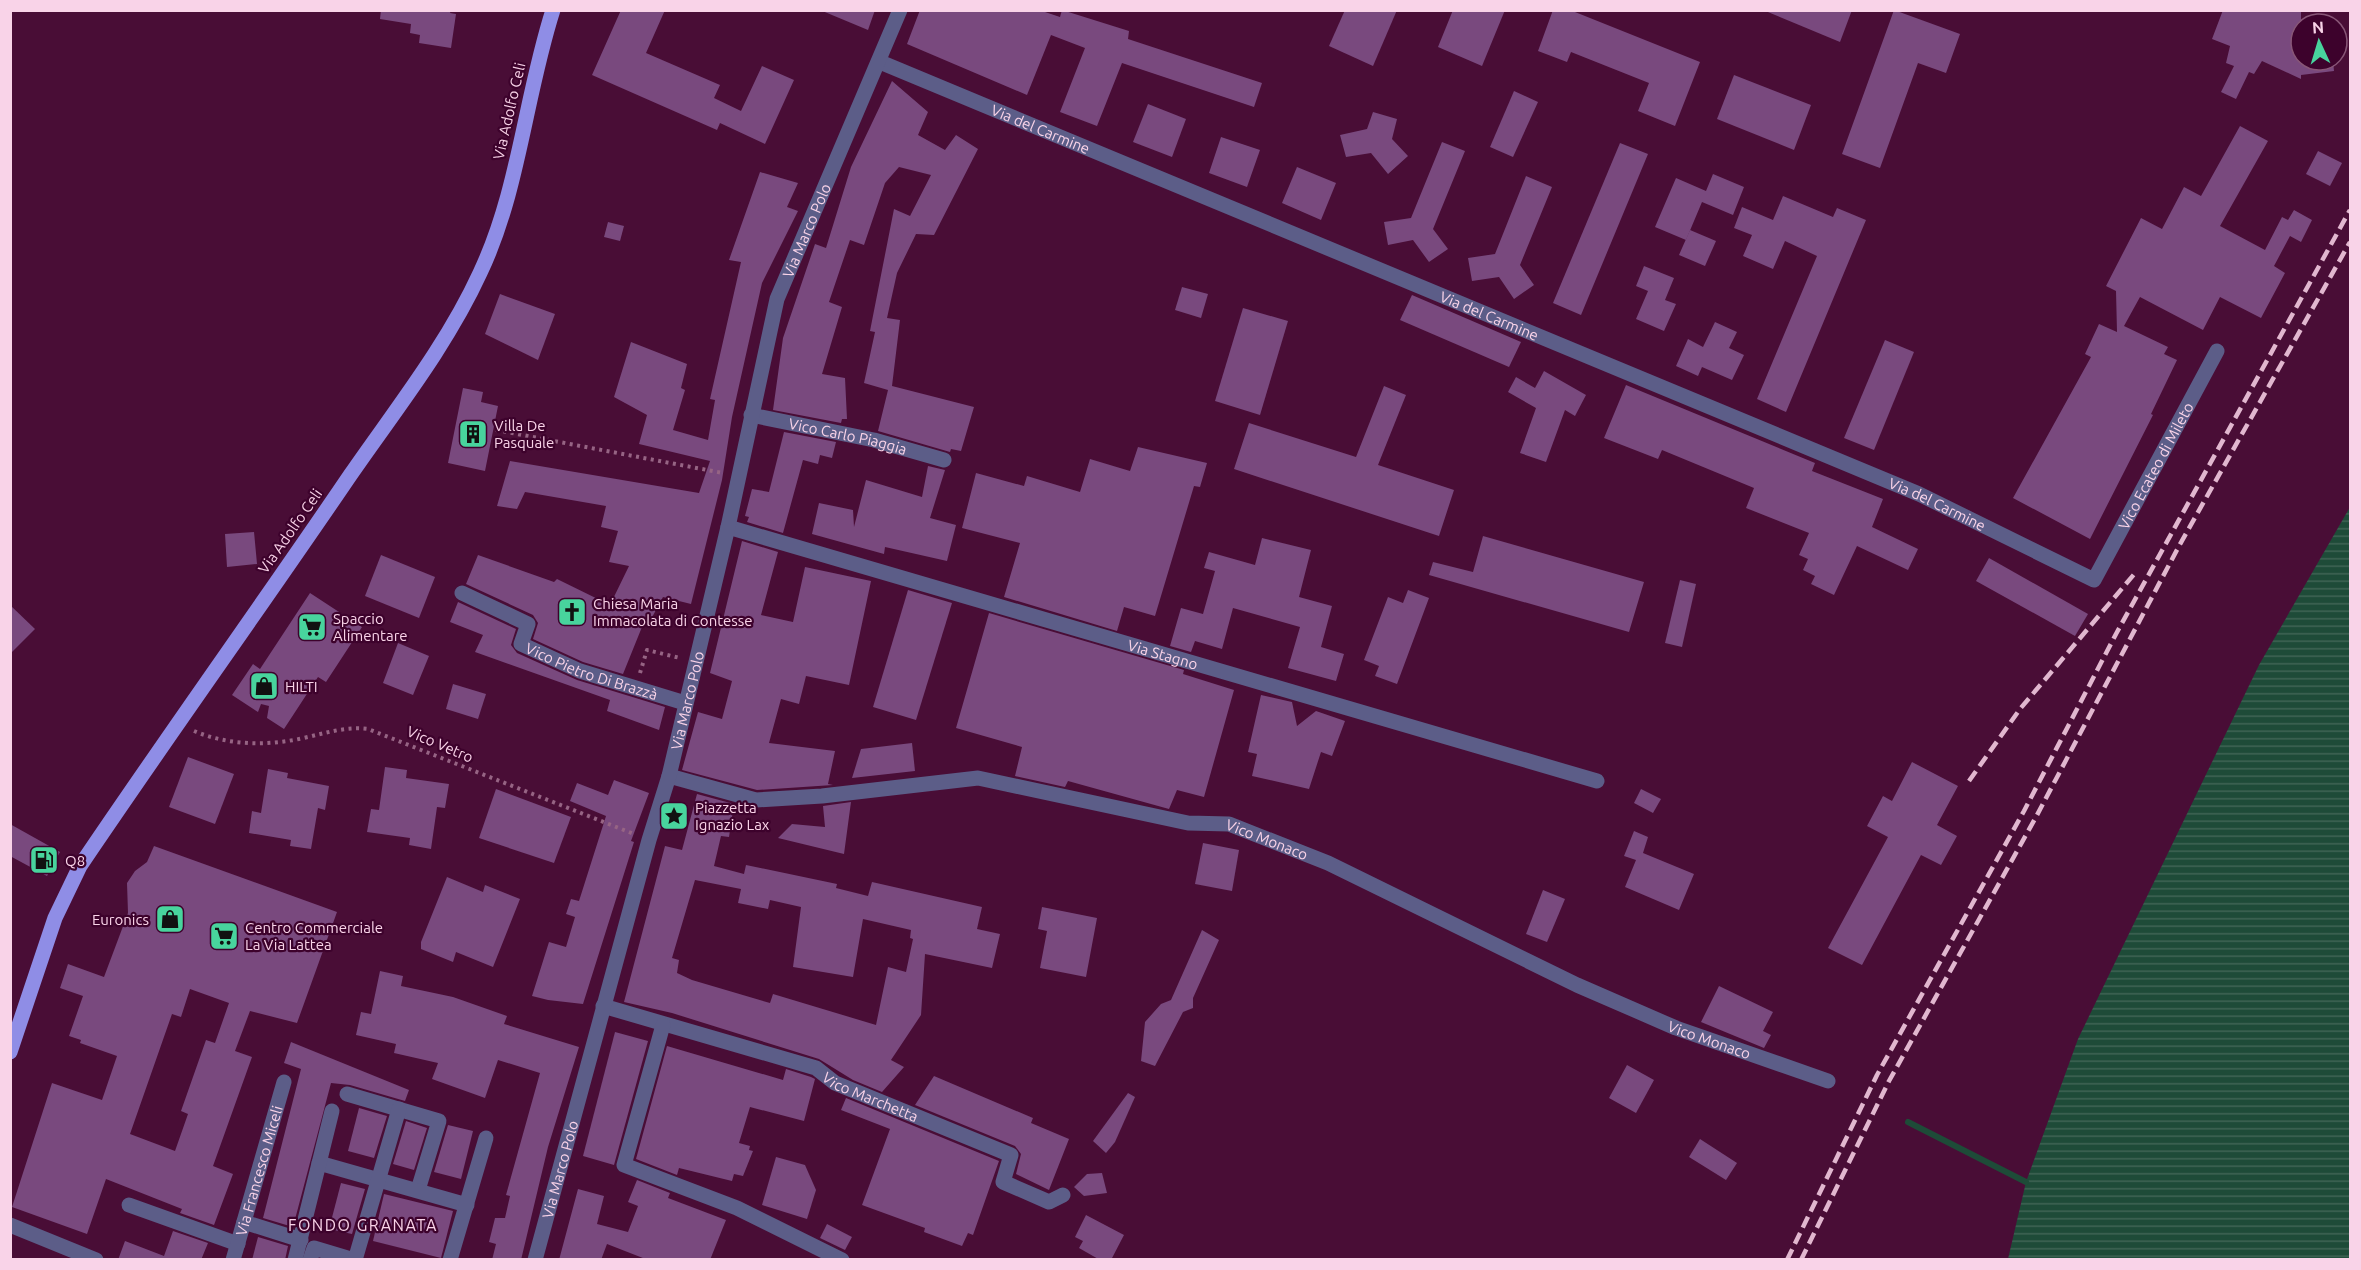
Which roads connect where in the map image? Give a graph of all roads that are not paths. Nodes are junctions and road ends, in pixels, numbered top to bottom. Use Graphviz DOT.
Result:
graph roads {
  1 [pos="553,10"];
  2 [pos="900,10"];
  3 [pos="880,62"];
  4 [pos="2217,351"];
  5 [pos="751,416"];
  6 [pos="944,460"];
  7 [pos="728,527"];
  8 [pos="2094,580"];
  9 [pos="462,593"];
  10 [pos="685,703"];
  11 [pos="669,776"];
  12 [pos="1597,781"];
  13 [pos="603,1006"];
  14 [pos="663,1025"];
  15 [pos="10,1052"];
  16 [pos="284,1082"];
  17 [pos="1828,1082"];
  18 [pos="347,1094"];
  19 [pos="399,1109"];
  20 [pos="332,1111"];
  21 [pos="486,1138"];
  22 [pos="319,1163"];
  23 [pos="378,1179"];
  24 [pos="418,1190"];
  25 [pos="1064,1195"];
  26 [pos="467,1204"];
  27 [pos="129,1205"];
  28 [pos="244,1222"];
  29 [pos="10,1225"];
  30 [pos="238,1244"];
  31 [pos="308,1249"];
  32 [pos="96,1260"];
  33 [pos="233,1260"];
  34 [pos="295,1260"];
  35 [pos="354,1260"];
  36 [pos="450,1260"];
  37 [pos="535,1260"];
  38 [pos="842,1260"];
  1 -- 15 [label="main road, Via Adolfo Celi"];
  2 -- 3 [label="street, Via Marco Polo"];
  3 -- 5 [label="street, Via Marco Polo"];
  3 -- 8 [label="street, Via del Carmine"];
  4 -- 8 [label="street, Vico Ecateo di Mileto"];
  5 -- 6 [label="street, Vico Carlo Piaggia"];
  5 -- 7 [label="street, Via Marco Polo"];
  7 -- 10 [label="street, Via Marco Polo"];
  7 -- 12 [label="street, Via Stagno"];
  9 -- 10 [label="street, Vico Pietro Di Brazzà"];
  10 -- 11 [label="street, Via Marco Polo"];
  11 -- 13 [label="street, Via Marco Polo"];
  11 -- 17 [label="street, Vico Monaco"];
  13 -- 14 [label="street, Vico Marchetta"];
  13 -- 37 [label="street, Via Marco Polo"];
  14 -- 25 [label="street, Vico Marchetta"];
  14 -- 38 [label="street"];
  16 -- 28 [label="street, Via Francesco Miceli"];
  18 -- 19 [label="street"];
  19 -- 23 [label="street"];
  19 -- 24 [label="street"];
  20 -- 22 [label="street"];
  21 -- 26 [label="street"];
  22 -- 23 [label="street"];
  22 -- 31 [label="street"];
  23 -- 24 [label="street"];
  23 -- 35 [label="street"];
  24 -- 26 [label="street"];
  26 -- 36 [label="street"];
  27 -- 30 [label="street"];
  28 -- 30 [label="street, Via Francesco Miceli"];
  28 -- 31 [label="street"];
  29 -- 32 [label="street"];
  30 -- 33 [label="street, Via Francesco Miceli"];
  31 -- 34 [label="street"];
  31 -- 35 [label="street"];
}
